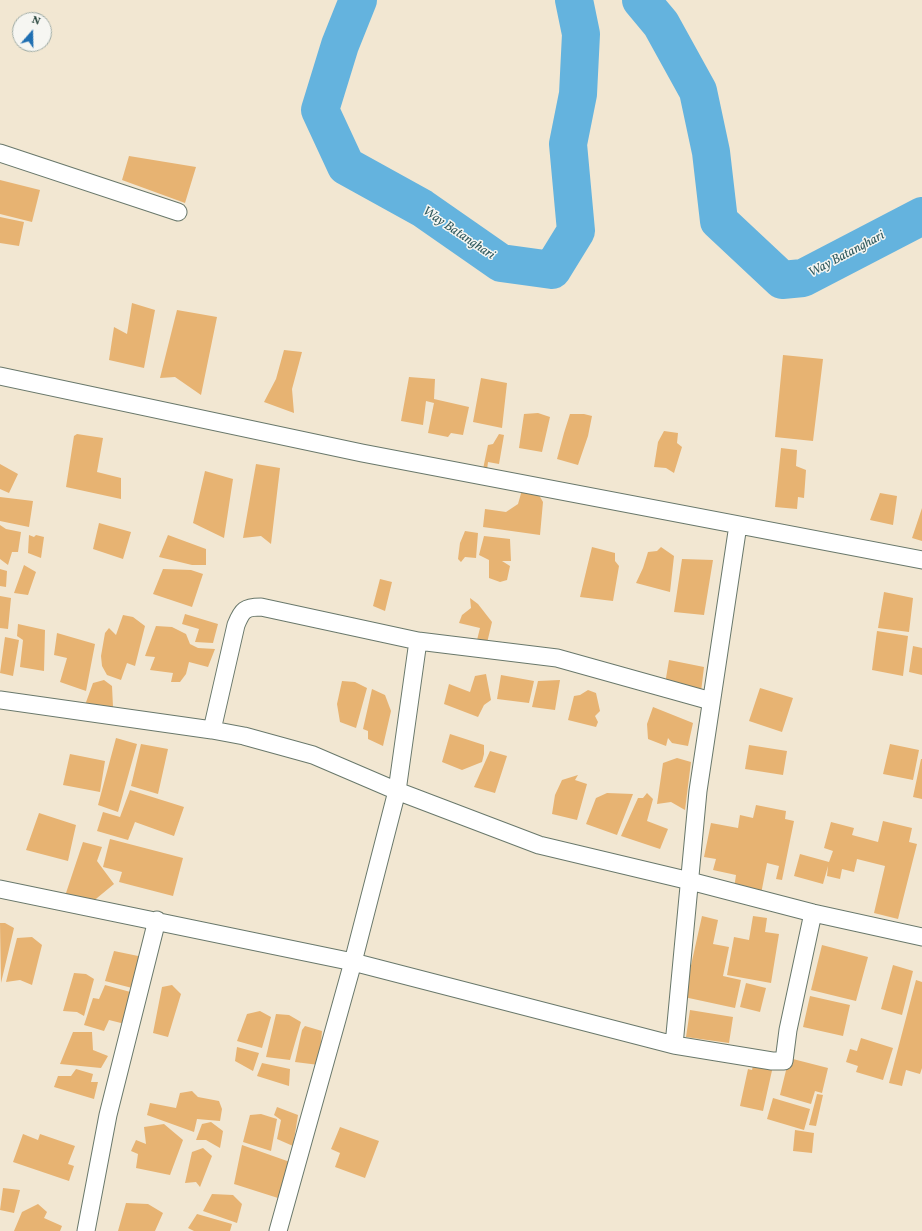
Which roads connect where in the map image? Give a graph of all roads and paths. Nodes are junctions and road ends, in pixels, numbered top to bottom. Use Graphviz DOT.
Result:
graph roads {
  1 [pos="0,153"];
  2 [pos="178,212"];
  3 [pos="0,376"];
  4 [pos="738,525"];
  5 [pos="922,560"];
  6 [pos="418,641"];
  7 [pos="0,700"];
  8 [pos="711,701"];
  9 [pos="212,730"];
  10 [pos="397,791"];
  11 [pos="690,881"];
  12 [pos="0,888"];
  13 [pos="813,913"];
  14 [pos="157,920"];
  15 [pos="922,937"];
  16 [pos="353,962"];
  17 [pos="674,1045"];
  18 [pos="86,1231"];
  19 [pos="278,1231"];
  1 -- 2 [label="street"];
  3 -- 4 [label="street"];
  4 -- 5 [label="street"];
  4 -- 8 [label="street"];
  6 -- 8 [label="street"];
  6 -- 9 [label="street"];
  6 -- 10 [label="street"];
  7 -- 9 [label="street"];
  8 -- 11 [label="street"];
  9 -- 10 [label="street"];
  10 -- 11 [label="street"];
  10 -- 16 [label="street"];
  11 -- 13 [label="street"];
  11 -- 17 [label="street"];
  12 -- 14 [label="street"];
  13 -- 15 [label="street"];
  13 -- 17 [label="street"];
  14 -- 16 [label="street"];
  14 -- 18 [label="street"];
  16 -- 17 [label="street"];
  16 -- 19 [label="street"];
}
